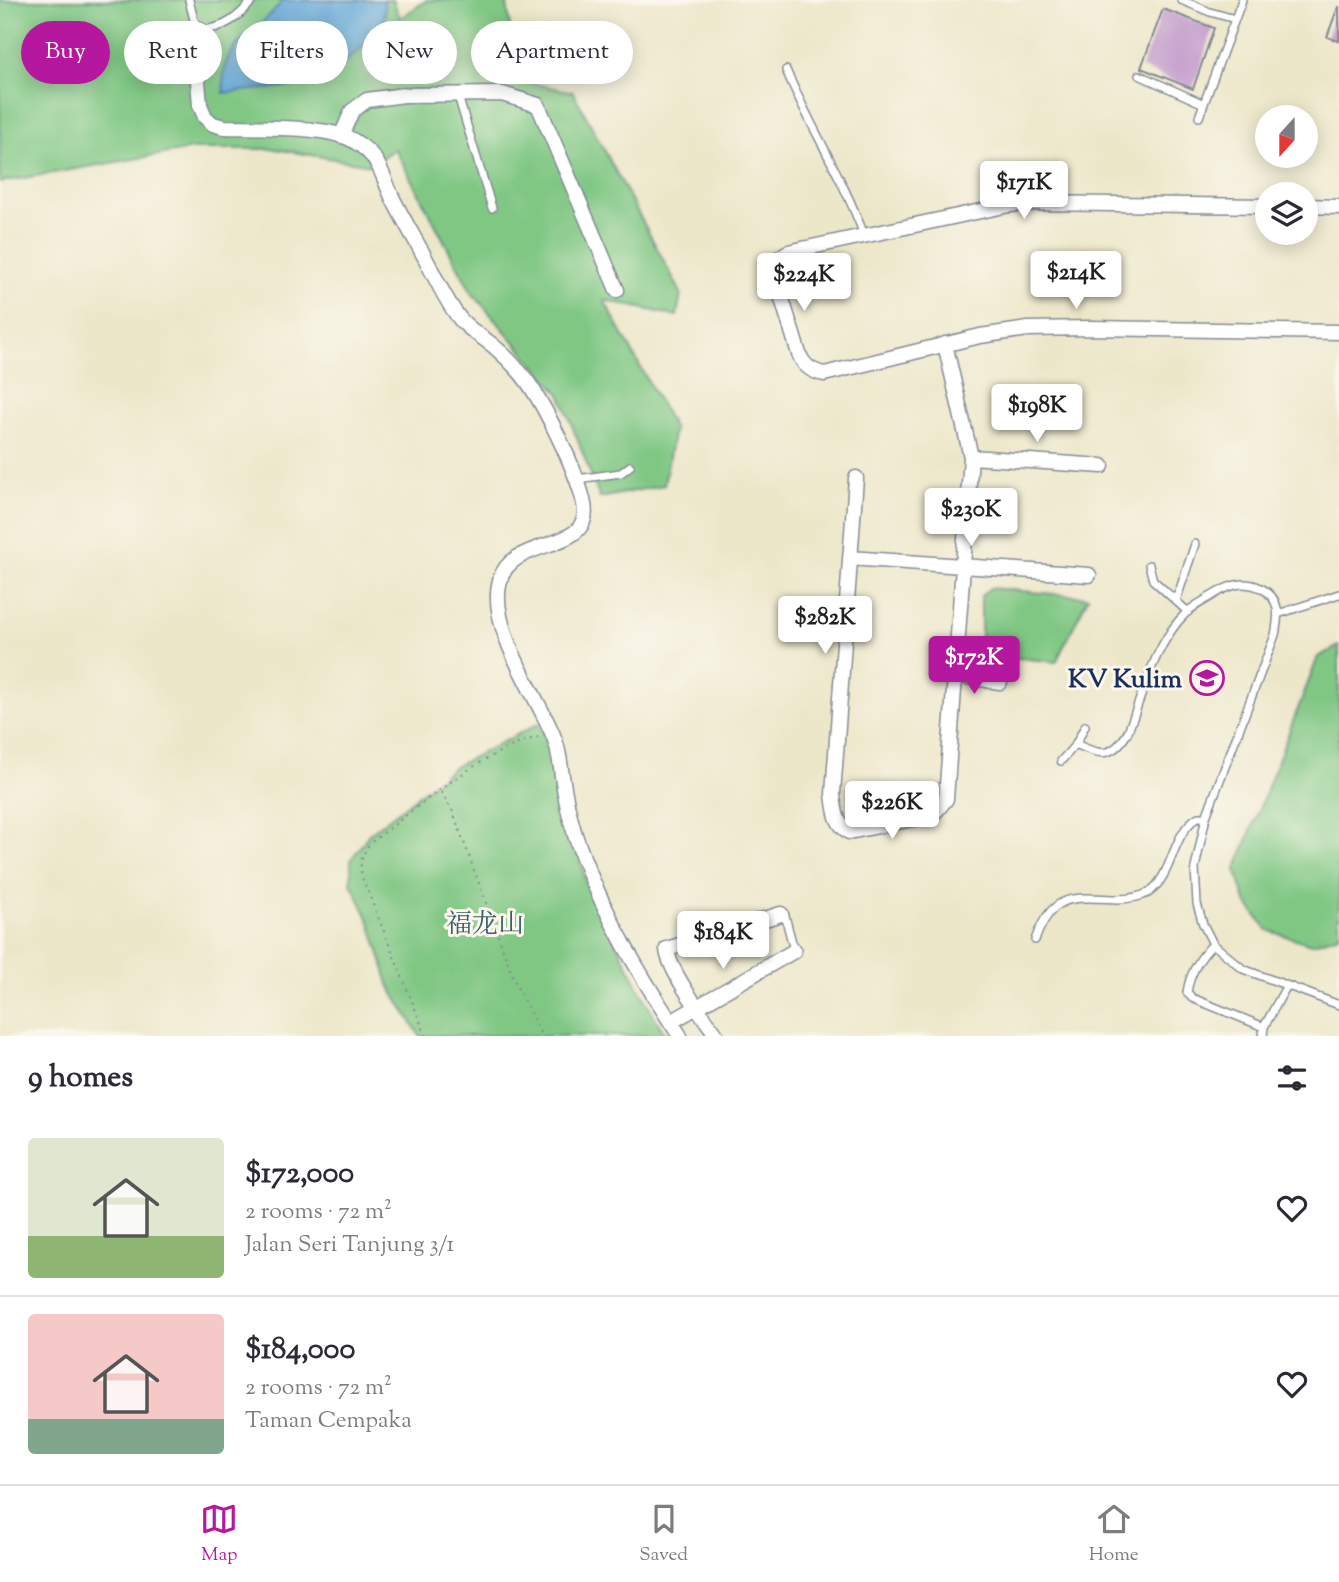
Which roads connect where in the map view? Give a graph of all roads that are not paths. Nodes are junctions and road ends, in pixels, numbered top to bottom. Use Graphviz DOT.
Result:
graph roads {
  1 [pos="189,0"];
  2 [pos="253,0"];
  3 [pos="1181,0"];
  4 [pos="1242,0"];
  5 [pos="1235,19"];
  6 [pos="195,21"];
  7 [pos="222,26"];
  8 [pos="786,70"];
  9 [pos="1139,75"];
  10 [pos="198,84"];
  11 [pos="458,96"];
  12 [pos="1203,104"];
  13 [pos="1199,117"];
  14 [pos="341,136"];
  15 [pos="1255,206"];
  16 [pos="1318,206"];
  17 [pos="1339,206"];
  18 [pos="492,208"];
  19 [pos="864,235"];
  20 [pos="617,290"];
  21 [pos="1339,332"];
  22 [pos="945,344"];
  23 [pos="971,457"];
  24 [pos="630,466"];
  25 [pos="1102,466"];
  26 [pos="856,478"];
  27 [pos="576,479"];
  28 [pos="1195,544"];
  29 [pos="850,558"];
  30 [pos="963,565"];
  31 [pos="1149,565"];
  32 [pos="1089,575"];
  33 [pos="1339,594"];
  34 [pos="1176,601"];
  35 [pos="1188,612"];
  36 [pos="1278,614"];
  37 [pos="955,675"];
  38 [pos="1000,682"];
  39 [pos="1085,726"];
  40 [pos="1076,744"];
  41 [pos="1061,761"];
  42 [pos="1206,817"];
  43 [pos="781,914"];
  44 [pos="1035,940"];
  45 [pos="1213,944"];
  46 [pos="794,951"];
  47 [pos="1286,987"];
  48 [pos="1339,1005"];
  49 [pos="697,1006"];
  50 [pos="671,1022"];
  51 [pos="1264,1027"];
  52 [pos="680,1036"];
  53 [pos="717,1036"];
  54 [pos="1263,1036"];
  1 -- 6 [label="lane"];
  2 -- 7 [label="lane"];
  3 -- 5 [label="lane"];
  4 -- 5 [label="lane"];
  5 -- 12 [label="lane"];
  8 -- 19 [label="lane"];
  9 -- 12 [label="lane"];
  10 -- 14 [label="street"];
  11 -- 14 [label="street"];
  11 -- 18 [label="lane"];
  11 -- 20 [label="street"];
  12 -- 13 [label="lane"];
  14 -- 27 [label="street"];
  15 -- 19 [label="street"];
  16 -- 17 [label="street"];
  19 -- 22 [label="street"];
  21 -- 22 [label="street"];
  22 -- 23 [label="street"];
  23 -- 25 [label="street"];
  23 -- 30 [label="street"];
  24 -- 27 [label="lane"];
  26 -- 29 [label="street"];
  27 -- 50 [label="street"];
  28 -- 34 [label="lane"];
  29 -- 30 [label="street"];
  29 -- 37 [label="street"];
  30 -- 32 [label="street"];
  30 -- 37 [label="street"];
  31 -- 34 [label="lane"];
  33 -- 36 [label="lane"];
  34 -- 35 [label="lane"];
  35 -- 36 [label="lane"];
  35 -- 40 [label="lane"];
  36 -- 42 [label="lane"];
  37 -- 38 [label="street"];
  39 -- 40 [label="lane"];
  40 -- 41 [label="lane"];
  42 -- 44 [label="lane"];
  42 -- 45 [label="lane"];
  43 -- 46 [label="lane"];
  43 -- 49 [label="street"];
  45 -- 47 [label="lane"];
  45 -- 51 [label="lane"];
  46 -- 49 [label="street"];
  47 -- 48 [label="lane"];
  47 -- 51 [label="lane"];
  49 -- 50 [label="street"];
  49 -- 53 [label="street"];
  50 -- 52 [label="street"];
  51 -- 54 [label="lane"];
}
